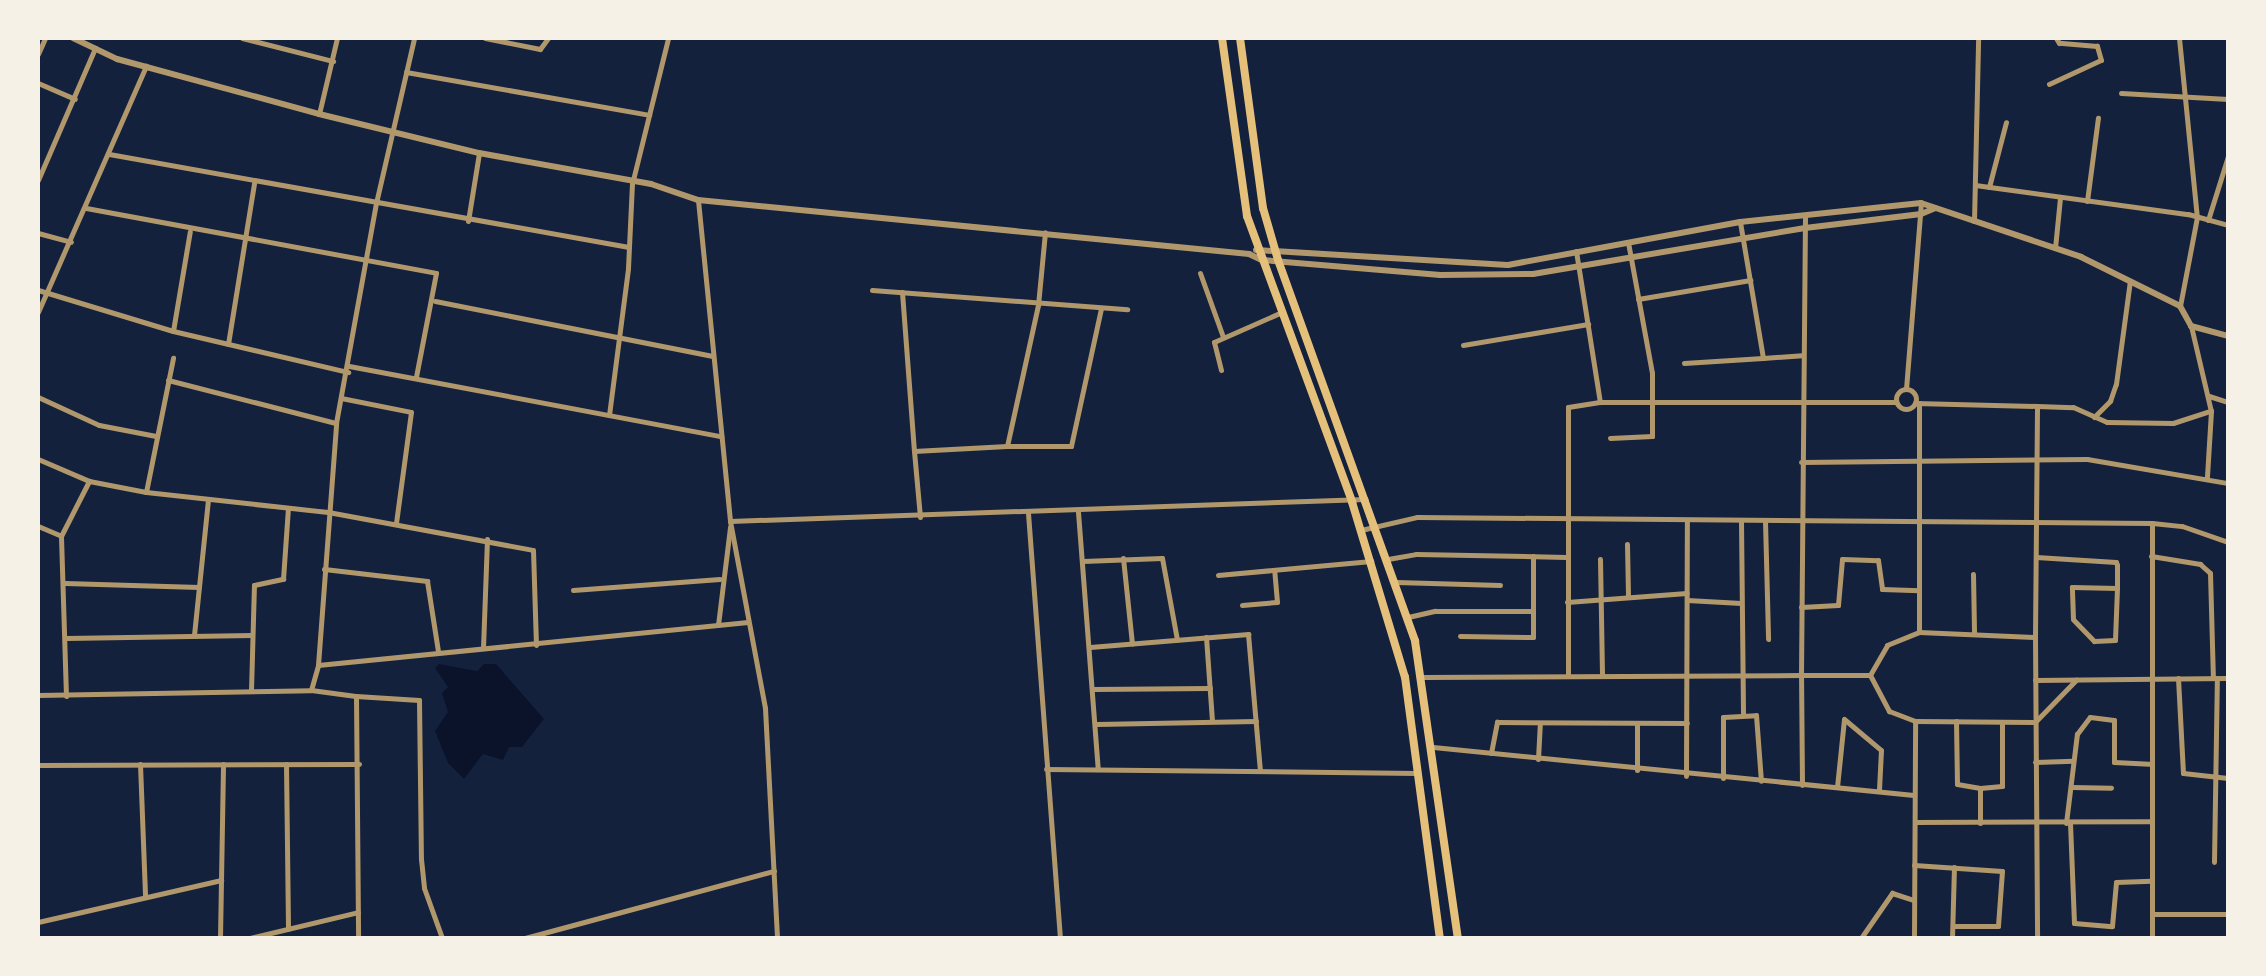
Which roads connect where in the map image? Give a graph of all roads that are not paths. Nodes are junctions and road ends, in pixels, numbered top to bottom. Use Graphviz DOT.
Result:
graph roads {
  1 [pos="45,38"];
  2 [pos="73,38"];
  3 [pos="242,38"];
  4 [pos="337,38"];
  5 [pos="414,38"];
  6 [pos="485,38"];
  7 [pos="548,38"];
  8 [pos="668,38"];
  9 [pos="1222,38"];
  10 [pos="1240,38"];
  11 [pos="1978,38"];
  12 [pos="2056,38"];
  13 [pos="2179,38"];
  14 [pos="95,48"];
  15 [pos="38,54"];
  16 [pos="333,61"];
  17 [pos="146,66"];
  18 [pos="406,72"];
  19 [pos="38,83"];
  20 [pos="2049,84"];
  21 [pos="2121,93"];
  22 [pos="2184,96"];
  23 [pos="75,99"];
  24 [pos="2228,99"];
  25 [pos="319,114"];
  26 [pos="649,115"];
  27 [pos="2098,118"];
  28 [pos="2006,122"];
  29 [pos="392,129"];
  30 [pos="479,153"];
  31 [pos="109,154"];
  32 [pos="2228,156"];
  33 [pos="38,180"];
  34 [pos="254,183"];
  35 [pos="632,184"];
  36 [pos="1975,185"];
  37 [pos="1989,187"];
  38 [pos="2060,198"];
  39 [pos="698,200"];
  40 [pos="2087,201"];
  41 [pos="376,203"];
  42 [pos="1921,203"];
  43 [pos="1857,207"];
  44 [pos="86,208"];
  45 [pos="1935,208"];
  46 [pos="1805,214"];
  47 [pos="1921,214"];
  48 [pos="2197,217"];
  49 [pos="2208,220"];
  50 [pos="468,221"];
  51 [pos="1974,221"];
  52 [pos="1740,222"];
  53 [pos="1858,222"];
  54 [pos="2228,225"];
  55 [pos="1805,228"];
  56 [pos="190,231"];
  57 [pos="1045,232"];
  58 [pos="38,233"];
  59 [pos="1742,237"];
  60 [pos="244,240"];
  61 [pos="71,242"];
  62 [pos="1628,242"];
  63 [pos="629,247"];
  64 [pos="2055,248"];
  65 [pos="1275,249"];
  66 [pos="1576,251"];
  67 [pos="1254,252"];
  68 [pos="1630,257"];
  69 [pos="1262,260"];
  70 [pos="1278,260"];
  71 [pos="369,262"];
  72 [pos="1579,267"];
  73 [pos="1200,273"];
  74 [pos="1750,280"];
  75 [pos="2130,281"];
  76 [pos="38,290"];
  77 [pos="872,290"];
  78 [pos="48,292"];
  79 [pos="902,292"];
  80 [pos="1638,299"];
  81 [pos="435,301"];
  82 [pos="1038,305"];
  83 [pos="2180,306"];
  84 [pos="1101,308"];
  85 [pos="1127,309"];
  86 [pos="38,312"];
  87 [pos="1282,312"];
  88 [pos="1588,324"];
  89 [pos="2191,326"];
  90 [pos="173,331"];
  91 [pos="2228,336"];
  92 [pos="1223,337"];
  93 [pos="620,340"];
  94 [pos="228,344"];
  95 [pos="1463,345"];
  96 [pos="1802,355"];
  97 [pos="713,356"];
  98 [pos="173,358"];
  99 [pos="1763,358"];
  100 [pos="1684,363"];
  101 [pos="348,369"];
  102 [pos="1221,370"];
  103 [pos="416,377"];
  104 [pos="168,380"];
  105 [pos="1906,389"];
  106 [pos="2209,396"];
  107 [pos="38,397"];
  108 [pos="341,398"];
  109 [pos="1600,402"];
  110 [pos="1653,402"];
  111 [pos="1802,402"];
  112 [pos="1896,402"];
  113 [pos="2228,402"];
  114 [pos="1917,403"];
  115 [pos="2037,406"];
  116 [pos="2211,411"];
  117 [pos="609,415"];
  118 [pos="2094,417"];
  119 [pos="336,423"];
  120 [pos="156,436"];
  121 [pos="721,436"];
  122 [pos="1610,438"];
  123 [pos="1007,446"];
  124 [pos="914,451"];
  125 [pos="38,459"];
  126 [pos="1919,461"];
  127 [pos="1801,462"];
  128 [pos="2036,462"];
  129 [pos="2207,477"];
  130 [pos="89,481"];
  131 [pos="2228,483"];
  132 [pos="146,492"];
  133 [pos="1367,499"];
  134 [pos="208,500"];
  135 [pos="1352,502"];
  136 [pos="288,508"];
  137 [pos="328,512"];
  138 [pos="1078,512"];
  139 [pos="1028,513"];
  140 [pos="920,517"];
  141 [pos="1566,517"];
  142 [pos="1687,520"];
  143 [pos="1741,521"];
  144 [pos="1765,521"];
  145 [pos="2036,521"];
  146 [pos="1801,522"];
  147 [pos="1919,522"];
  148 [pos="396,523"];
  149 [pos="2152,523"];
  150 [pos="730,524"];
  151 [pos="1376,525"];
  152 [pos="38,526"];
  153 [pos="1361,530"];
  154 [pos="61,536"];
  155 [pos="487,539"];
  156 [pos="2228,542"];
  157 [pos="1627,544"];
  158 [pos="1533,556"];
  159 [pos="2151,556"];
  160 [pos="1566,557"];
  161 [pos="2036,557"];
  162 [pos="1123,558"];
  163 [pos="1388,559"];
  164 [pos="1600,559"];
  165 [pos="1083,561"];
  166 [pos="1372,561"];
  167 [pos="324,569"];
  168 [pos="1274,570"];
  169 [pos="1973,574"];
  170 [pos="1218,575"];
  171 [pos="720,579"];
  172 [pos="1396,582"];
  173 [pos="65,583"];
  174 [pos="1500,585"];
  175 [pos="199,587"];
  176 [pos="2117,588"];
  177 [pos="573,590"];
  178 [pos="1919,590"];
  179 [pos="1628,597"];
  180 [pos="1687,597"];
  181 [pos="1601,599"];
  182 [pos="1567,602"];
  183 [pos="1741,603"];
  184 [pos="1242,605"];
  185 [pos="1801,607"];
  186 [pos="1533,611"];
  187 [pos="1408,617"];
  188 [pos="748,622"];
  189 [pos="718,625"];
  190 [pos="1919,632"];
  191 [pos="1974,634"];
  192 [pos="194,635"];
  193 [pos="252,635"];
  194 [pos="1460,636"];
  195 [pos="1206,637"];
  196 [pos="2035,637"];
  197 [pos="66,638"];
  198 [pos="1768,639"];
  199 [pos="1177,640"];
  200 [pos="1132,644"];
  201 [pos="536,645"];
  202 [pos="1090,647"];
  203 [pos="483,648"];
  204 [pos="438,651"];
  205 [pos="318,665"];
  206 [pos="1801,675"];
  207 [pos="1870,675"];
  208 [pos="1568,676"];
  209 [pos="1602,676"];
  210 [pos="1687,676"];
  211 [pos="1742,676"];
  212 [pos="1423,677"];
  213 [pos="2178,678"];
  214 [pos="2215,678"];
  215 [pos="2228,678"];
  216 [pos="2149,679"];
  217 [pos="2035,680"];
  218 [pos="2076,680"];
  219 [pos="1210,688"];
  220 [pos="1094,689"];
  221 [pos="311,690"];
  222 [pos="251,691"];
  223 [pos="38,695"];
  224 [pos="66,696"];
  225 [pos="356,696"];
  226 [pos="1743,715"];
  227 [pos="1212,721"];
  228 [pos="1256,721"];
  229 [pos="1915,721"];
  230 [pos="1956,721"];
  231 [pos="2002,722"];
  232 [pos="2035,722"];
  233 [pos="1540,723"];
  234 [pos="1637,723"];
  235 [pos="1687,723"];
  236 [pos="1097,724"];
  237 [pos="1433,747"];
  238 [pos="1491,753"];
  239 [pos="1435,759"];
  240 [pos="1538,759"];
  241 [pos="1417,760"];
  242 [pos="2073,761"];
  243 [pos="2035,762"];
  244 [pos="140,764"];
  245 [pos="223,764"];
  246 [pos="286,764"];
  247 [pos="359,764"];
  248 [pos="2149,764"];
  249 [pos="38,765"];
  250 [pos="1046,769"];
  251 [pos="1098,769"];
  252 [pos="1260,770"];
  253 [pos="1637,770"];
  254 [pos="1419,773"];
  255 [pos="1686,776"];
  256 [pos="2216,777"];
  257 [pos="1723,778"];
  258 [pos="2228,778"];
  259 [pos="1761,781"];
  260 [pos="1802,785"];
  261 [pos="1837,787"];
  262 [pos="2072,787"];
  263 [pos="1980,788"];
  264 [pos="2111,788"];
  265 [pos="1879,790"];
  266 [pos="1914,795"];
  267 [pos="2150,821"];
  268 [pos="1915,822"];
  269 [pos="1980,823"];
  270 [pos="2034,823"];
  271 [pos="2068,823"];
  272 [pos="2214,862"];
  273 [pos="1914,865"];
  274 [pos="1954,867"];
  275 [pos="774,871"];
  276 [pos="221,880"];
  277 [pos="2151,881"];
  278 [pos="145,897"];
  279 [pos="1914,900"];
  280 [pos="358,912"];
  281 [pos="2152,914"];
  282 [pos="2228,914"];
  283 [pos="38,922"];
  284 [pos="1953,926"];
  285 [pos="288,929"];
  286 [pos="220,938"];
  287 [pos="250,938"];
  288 [pos="358,938"];
  289 [pos="442,938"];
  290 [pos="525,938"];
  291 [pos="777,938"];
  292 [pos="1060,938"];
  293 [pos="1440,938"];
  294 [pos="1458,938"];
  295 [pos="1861,938"];
  296 [pos="1914,938"];
  297 [pos="1952,938"];
  298 [pos="2037,938"];
  299 [pos="2152,938"];
  1 -- 15 [label="street"];
  2 -- 14 [label="street"];
  3 -- 16 [label="street"];
  4 -- 16 [label="street"];
  5 -- 18 [label="street"];
  6 -- 7 [label="street"];
  8 -- 26 [label="street"];
  9 -- 67 [label="highway"];
  10 -- 65 [label="highway"];
  11 -- 36 [label="street"];
  12 -- 20 [label="street"];
  13 -- 22 [label="street"];
  14 -- 17 [label="street"];
  14 -- 23 [label="street"];
  16 -- 25 [label="street"];
  17 -- 25 [label="street"];
  17 -- 31 [label="street"];
  18 -- 26 [label="street"];
  18 -- 29 [label="street"];
  19 -- 23 [label="street"];
  21 -- 22 [label="street"];
  22 -- 24 [label="street"];
  22 -- 48 [label="street"];
  23 -- 33 [label="street"];
  25 -- 29 [label="street"];
  26 -- 35 [label="street"];
  27 -- 40 [label="street"];
  28 -- 37 [label="street"];
  29 -- 30 [label="street"];
  29 -- 41 [label="street"];
  30 -- 35 [label="street"];
  30 -- 50 [label="street"];
  31 -- 34 [label="street"];
  31 -- 44 [label="street"];
  32 -- 49 [label="street"];
  34 -- 41 [label="street"];
  34 -- 60 [label="street"];
  35 -- 39 [label="street"];
  35 -- 63 [label="street"];
  36 -- 37 [label="street"];
  36 -- 51 [label="street"];
  37 -- 38 [label="street"];
  38 -- 40 [label="street"];
  38 -- 64 [label="street"];
  39 -- 57 [label="street"];
  39 -- 97 [label="street"];
  40 -- 48 [label="street"];
  41 -- 50 [label="street"];
  41 -- 71 [label="street"];
  42 -- 43 [label="street"];
  42 -- 45 [label="street"];
  42 -- 47 [label="street"];
  43 -- 46 [label="street"];
  43 -- 53 [label="street"];
  44 -- 56 [label="street"];
  44 -- 61 [label="street"];
  45 -- 47 [label="street"];
  45 -- 51 [label="street"];
  46 -- 52 [label="street"];
  46 -- 55 [label="street"];
  47 -- 53 [label="street"];
  47 -- 105 [label="street"];
  48 -- 49 [label="street"];
  48 -- 83 [label="street"];
  49 -- 54 [label="street"];
  50 -- 63 [label="street"];
  51 -- 64 [label="street"];
  52 -- 59 [label="street"];
  52 -- 62 [label="street"];
  53 -- 55 [label="street"];
  55 -- 59 [label="street"];
  55 -- 96 [label="street"];
  56 -- 60 [label="street"];
  56 -- 90 [label="street"];
  57 -- 67 [label="street"];
  57 -- 82 [label="street"];
  58 -- 61 [label="street"];
  59 -- 68 [label="street"];
  59 -- 74 [label="street"];
  60 -- 71 [label="street"];
  60 -- 94 [label="street"];
  61 -- 78 [label="street"];
  62 -- 66 [label="street"];
  62 -- 68 [label="street"];
  63 -- 93 [label="street"];
  64 -- 75 [label="street"];
  65 -- 66 [label="street"];
  65 -- 67 [label="street"];
  65 -- 70 [label="highway"];
  66 -- 72 [label="street"];
  67 -- 69 [label="highway"];
  68 -- 72 [label="street"];
  68 -- 80 [label="street"];
  69 -- 70 [label="street"];
  69 -- 87 [label="highway"];
  70 -- 72 [label="street"];
  70 -- 133 [label="highway"];
  71 -- 81 [label="street"];
  71 -- 101 [label="street"];
  72 -- 88 [label="street"];
  73 -- 92 [label="street"];
  74 -- 80 [label="street"];
  74 -- 99 [label="street"];
  75 -- 83 [label="street"];
  75 -- 118 [label="street"];
  76 -- 78 [label="street"];
  77 -- 79 [label="street"];
  78 -- 86 [label="street"];
  78 -- 90 [label="street"];
  79 -- 82 [label="street"];
  79 -- 124 [label="street"];
  80 -- 110 [label="street"];
  81 -- 93 [label="street"];
  81 -- 103 [label="street"];
  82 -- 84 [label="street"];
  82 -- 123 [label="street"];
  83 -- 89 [label="street"];
  84 -- 85 [label="street"];
  84 -- 123 [label="street"];
  87 -- 92 [label="street"];
  87 -- 135 [label="highway"];
  88 -- 95 [label="street"];
  88 -- 109 [label="street"];
  89 -- 91 [label="street"];
  89 -- 106 [label="street"];
  90 -- 94 [label="street"];
  92 -- 102 [label="street"];
  93 -- 97 [label="street"];
  93 -- 117 [label="street"];
  94 -- 101 [label="street"];
  96 -- 99 [label="street"];
  96 -- 111 [label="street"];
  97 -- 121 [label="street"];
  98 -- 104 [label="street"];
  99 -- 100 [label="street"];
  101 -- 103 [label="street"];
  101 -- 108 [label="street"];
  103 -- 117 [label="street"];
  104 -- 119 [label="street"];
  104 -- 120 [label="street"];
  105 -- 112 [label="street"];
  105 -- 114 [label="street"];
  106 -- 113 [label="street"];
  106 -- 116 [label="street"];
  107 -- 120 [label="street"];
  108 -- 119 [label="street"];
  108 -- 148 [label="street"];
  109 -- 110 [label="street"];
  109 -- 141 [label="street"];
  110 -- 111 [label="street"];
  110 -- 122 [label="street"];
  111 -- 112 [label="street"];
  111 -- 127 [label="street"];
  112 -- 114 [label="street"];
  114 -- 115 [label="street"];
  114 -- 126 [label="street"];
  115 -- 118 [label="street"];
  115 -- 128 [label="street"];
  116 -- 118 [label="street"];
  116 -- 129 [label="street"];
  117 -- 121 [label="street"];
  119 -- 137 [label="street"];
  120 -- 132 [label="street"];
  121 -- 150 [label="street"];
  123 -- 124 [label="street"];
  124 -- 140 [label="street"];
  125 -- 130 [label="street"];
  126 -- 127 [label="street"];
  126 -- 128 [label="street"];
  126 -- 147 [label="street"];
  127 -- 146 [label="street"];
  128 -- 129 [label="street"];
  128 -- 145 [label="street"];
  129 -- 131 [label="street"];
  130 -- 132 [label="street"];
  130 -- 154 [label="street"];
  132 -- 134 [label="street"];
  133 -- 135 [label="street"];
  133 -- 151 [label="highway"];
  134 -- 136 [label="street"];
  134 -- 175 [label="street"];
  135 -- 138 [label="street"];
  135 -- 153 [label="highway"];
  136 -- 137 [label="street"];
  136 -- 193 [label="street"];
  137 -- 148 [label="street"];
  137 -- 167 [label="street"];
  138 -- 139 [label="street"];
  138 -- 165 [label="street"];
  139 -- 140 [label="street"];
  139 -- 250 [label="street"];
  140 -- 150 [label="street"];
  141 -- 142 [label="street"];
  141 -- 151 [label="street"];
  141 -- 160 [label="street"];
  142 -- 143 [label="street"];
  142 -- 180 [label="street"];
  143 -- 144 [label="street"];
  143 -- 183 [label="street"];
  144 -- 146 [label="street"];
  144 -- 198 [label="street"];
  145 -- 147 [label="street"];
  145 -- 149 [label="street"];
  145 -- 161 [label="street"];
  146 -- 147 [label="street"];
  146 -- 185 [label="street"];
  147 -- 178 [label="street"];
  148 -- 155 [label="street"];
  149 -- 156 [label="street"];
  149 -- 159 [label="street"];
  150 -- 171 [label="street"];
  150 -- 188 [label="street"];
  151 -- 153 [label="street"];
  151 -- 163 [label="highway"];
  152 -- 154 [label="street"];
  153 -- 166 [label="highway"];
  154 -- 173 [label="street"];
  155 -- 201 [label="street"];
  155 -- 203 [label="street"];
  157 -- 179 [label="street"];
  158 -- 160 [label="street"];
  158 -- 163 [label="street"];
  158 -- 186 [label="street"];
  159 -- 214 [label="street"];
  159 -- 216 [label="street"];
  160 -- 182 [label="street"];
  161 -- 176 [label="street"];
  161 -- 196 [label="street"];
  162 -- 165 [label="street"];
  162 -- 199 [label="street"];
  162 -- 200 [label="street"];
  163 -- 172 [label="highway"];
  164 -- 181 [label="street"];
  165 -- 202 [label="street"];
  166 -- 168 [label="street"];
  166 -- 241 [label="highway"];
  167 -- 204 [label="street"];
  167 -- 205 [label="street"];
  168 -- 170 [label="street"];
  168 -- 184 [label="street"];
  169 -- 191 [label="street"];
  171 -- 177 [label="street"];
  171 -- 189 [label="street"];
  172 -- 174 [label="street"];
  172 -- 187 [label="highway"];
  173 -- 175 [label="street"];
  173 -- 197 [label="street"];
  175 -- 192 [label="street"];
  176 -- 176 [label="street"];
  178 -- 185 [label="street"];
  178 -- 190 [label="street"];
  179 -- 180 [label="street"];
  179 -- 181 [label="street"];
  180 -- 183 [label="street"];
  180 -- 210 [label="street"];
  181 -- 182 [label="street"];
  181 -- 209 [label="street"];
  182 -- 208 [label="street"];
  183 -- 211 [label="street"];
  185 -- 206 [label="street"];
  186 -- 187 [label="street"];
  186 -- 194 [label="street"];
  187 -- 212 [label="highway"];
  188 -- 189 [label="street"];
  188 -- 275 [label="street"];
  189 -- 201 [label="street"];
  190 -- 191 [label="street"];
  190 -- 207 [label="street"];
  191 -- 196 [label="street"];
  192 -- 193 [label="street"];
  192 -- 197 [label="street"];
  193 -- 222 [label="street"];
  195 -- 199 [label="street"];
  195 -- 219 [label="street"];
  195 -- 228 [label="street"];
  196 -- 217 [label="street"];
  197 -- 224 [label="street"];
  199 -- 200 [label="street"];
  200 -- 202 [label="street"];
  201 -- 203 [label="street"];
  202 -- 220 [label="street"];
  203 -- 204 [label="street"];
  204 -- 205 [label="street"];
  205 -- 221 [label="street"];
  206 -- 207 [label="street"];
  206 -- 211 [label="street"];
  206 -- 260 [label="street"];
  207 -- 229 [label="street"];
  208 -- 209 [label="street"];
  208 -- 212 [label="street"];
  209 -- 210 [label="street"];
  210 -- 211 [label="street"];
  210 -- 235 [label="street"];
  211 -- 226 [label="street"];
  212 -- 237 [label="highway"];
  213 -- 214 [label="street"];
  213 -- 216 [label="street"];
  213 -- 256 [label="street"];
  214 -- 215 [label="street"];
  214 -- 256 [label="street"];
  216 -- 218 [label="street"];
  216 -- 248 [label="street"];
  217 -- 218 [label="street"];
  217 -- 232 [label="street"];
  218 -- 232 [label="street"];
  219 -- 220 [label="street"];
  219 -- 227 [label="street"];
  220 -- 236 [label="street"];
  221 -- 222 [label="street"];
  221 -- 225 [label="street"];
  222 -- 224 [label="street"];
  223 -- 224 [label="street"];
  225 -- 247 [label="street"];
  225 -- 289 [label="street"];
  226 -- 257 [label="street"];
  226 -- 259 [label="street"];
  227 -- 228 [label="street"];
  227 -- 236 [label="street"];
  228 -- 252 [label="street"];
  229 -- 230 [label="street"];
  229 -- 266 [label="street"];
  230 -- 231 [label="street"];
  230 -- 263 [label="street"];
  231 -- 232 [label="street"];
  231 -- 263 [label="street"];
  232 -- 243 [label="street"];
  233 -- 234 [label="street"];
  233 -- 238 [label="street"];
  233 -- 240 [label="street"];
  234 -- 235 [label="street"];
  234 -- 253 [label="street"];
  235 -- 255 [label="street"];
  236 -- 251 [label="street"];
  237 -- 238 [label="street"];
  237 -- 239 [label="highway"];
  238 -- 240 [label="street"];
  239 -- 241 [label="highway"];
  239 -- 294 [label="highway"];
  240 -- 253 [label="street"];
  241 -- 254 [label="highway"];
  242 -- 243 [label="street"];
  242 -- 248 [label="street"];
  242 -- 262 [label="street"];
  243 -- 270 [label="street"];
  244 -- 245 [label="street"];
  244 -- 249 [label="street"];
  244 -- 278 [label="street"];
  245 -- 246 [label="street"];
  245 -- 276 [label="street"];
  246 -- 247 [label="street"];
  246 -- 285 [label="street"];
  247 -- 280 [label="street"];
  248 -- 267 [label="street"];
  250 -- 251 [label="street"];
  250 -- 292 [label="street"];
  251 -- 252 [label="street"];
  252 -- 254 [label="street"];
  253 -- 255 [label="street"];
  254 -- 293 [label="highway"];
  255 -- 257 [label="street"];
  256 -- 258 [label="street"];
  256 -- 272 [label="street"];
  257 -- 259 [label="street"];
  259 -- 260 [label="street"];
  260 -- 261 [label="street"];
  261 -- 265 [label="street"];
  261 -- 265 [label="street"];
  262 -- 264 [label="street"];
  262 -- 271 [label="street"];
  263 -- 269 [label="street"];
  265 -- 266 [label="street"];
  266 -- 268 [label="street"];
  267 -- 271 [label="street"];
  267 -- 277 [label="street"];
  268 -- 269 [label="street"];
  268 -- 273 [label="street"];
  269 -- 270 [label="street"];
  270 -- 271 [label="street"];
  270 -- 298 [label="street"];
  271 -- 277 [label="street"];
  273 -- 274 [label="street"];
  273 -- 279 [label="street"];
  274 -- 284 [label="street"];
  274 -- 284 [label="street"];
  275 -- 290 [label="street"];
  275 -- 291 [label="street"];
  276 -- 278 [label="street"];
  276 -- 286 [label="street"];
  277 -- 281 [label="street"];
  278 -- 283 [label="street"];
  279 -- 295 [label="street"];
  279 -- 296 [label="street"];
  280 -- 285 [label="street"];
  280 -- 288 [label="street"];
  281 -- 282 [label="street"];
  281 -- 299 [label="street"];
  284 -- 297 [label="street"];
  285 -- 287 [label="street"];
}
